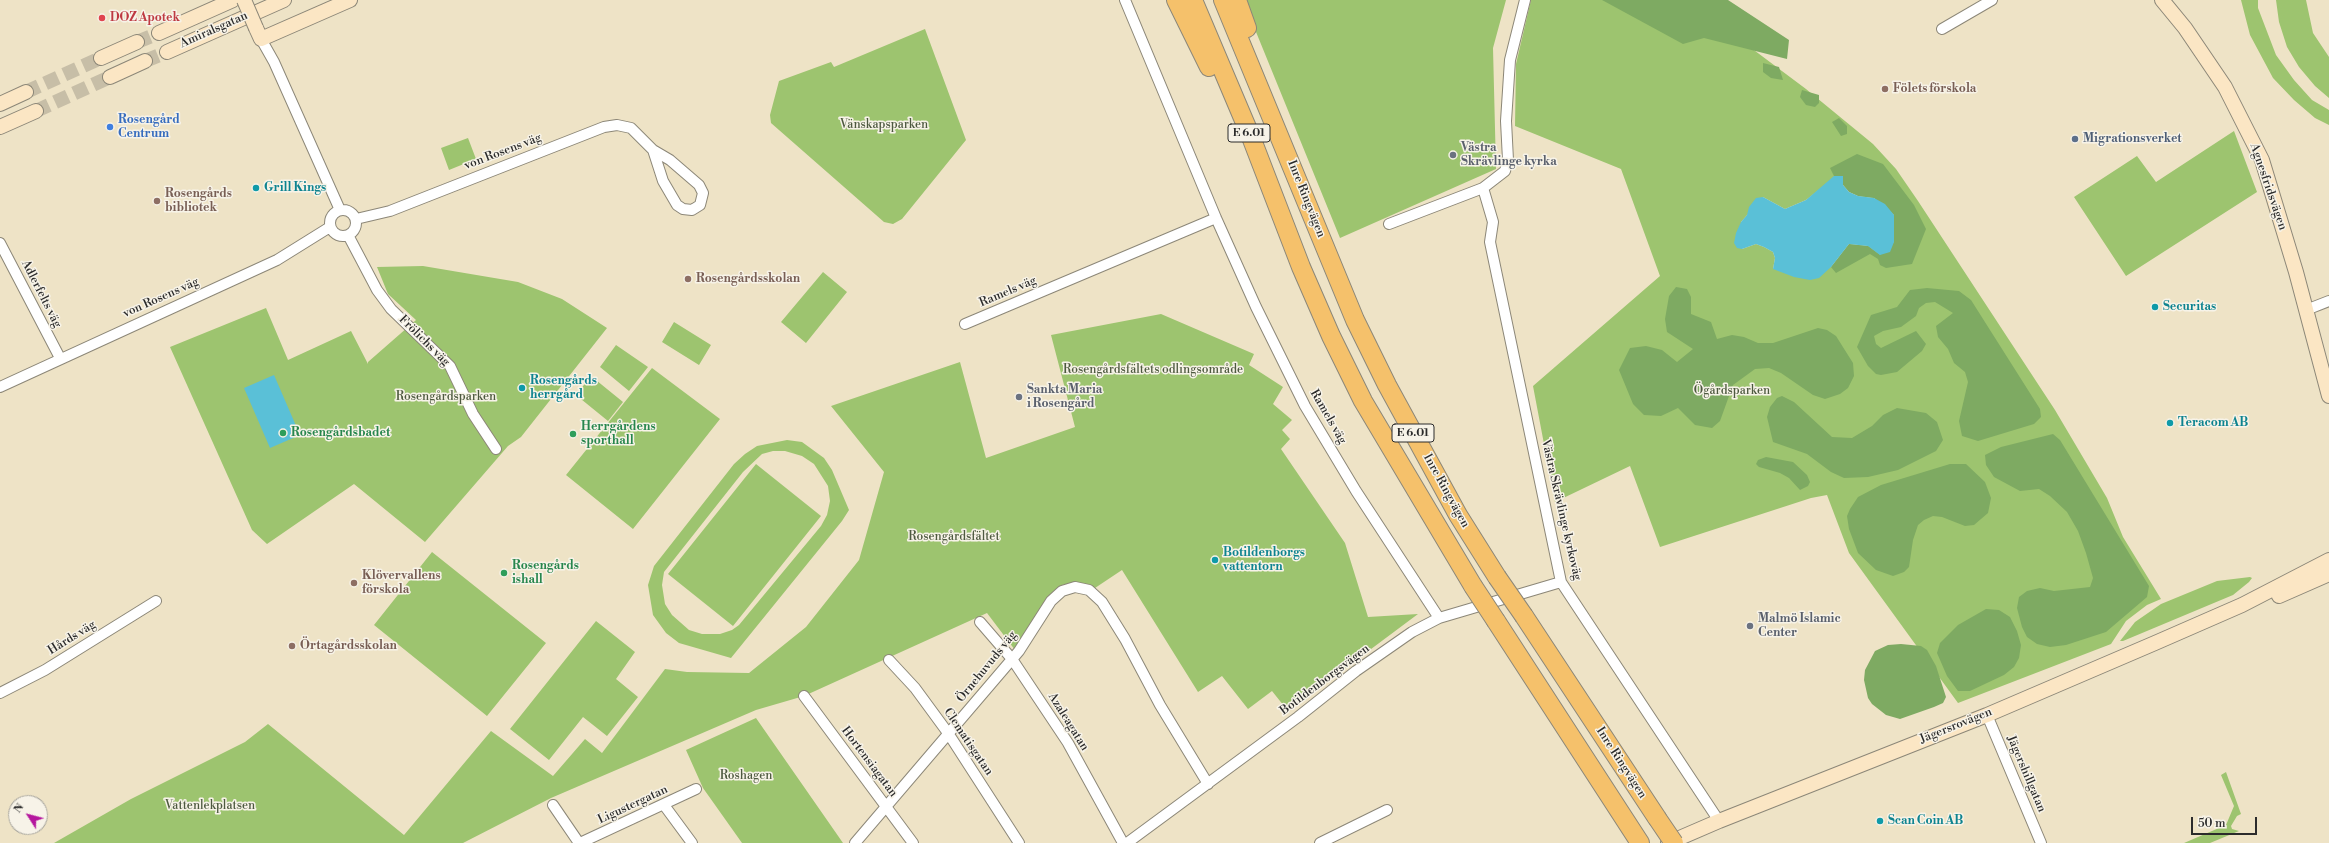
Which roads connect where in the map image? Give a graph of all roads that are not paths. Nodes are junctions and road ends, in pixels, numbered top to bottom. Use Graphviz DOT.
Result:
graph roads {
  1 [pos="233,0"];
  2 [pos="244,0"];
  3 [pos="284,0"];
  4 [pos="350,0"];
  5 [pos="1125,0"];
  6 [pos="1176,0"];
  7 [pos="1193,0"];
  8 [pos="1223,0"];
  9 [pos="1237,0"];
  10 [pos="1525,0"];
  11 [pos="1992,0"];
  12 [pos="2162,0"];
  13 [pos="1942,29"];
  14 [pos="159,32"];
  15 [pos="259,33"];
  16 [pos="137,42"];
  17 [pos="167,52"];
  18 [pos="101,58"];
  19 [pos="145,61"];
  20 [pos="110,77"];
  21 [pos="26,92"];
  22 [pos="1263,95"];
  23 [pos="0,104"];
  24 [pos="36,111"];
  25 [pos="0,127"];
  26 [pos="1251,137"];
  27 [pos="653,150"];
  28 [pos="1483,188"];
  29 [pos="340,210"];
  30 [pos="1216,218"];
  31 [pos="356,219"];
  32 [pos="1389,224"];
  33 [pos="330,227"];
  34 [pos="348,235"];
  35 [pos="0,243"];
  36 [pos="2329,301"];
  37 [pos="2306,310"];
  38 [pos="965,324"];
  39 [pos="60,358"];
  40 [pos="0,387"];
  41 [pos="2329,396"];
  42 [pos="496,449"];
  43 [pos="2329,560"];
  44 [pos="2329,574"];
  45 [pos="1561,582"];
  46 [pos="156,601"];
  47 [pos="2242,606"];
  48 [pos="1438,618"];
  49 [pos="980,622"];
  50 [pos="1012,659"];
  51 [pos="889,660"];
  52 [pos="0,693"];
  53 [pos="804,696"];
  54 [pos="1986,715"];
  55 [pos="948,733"];
  56 [pos="1208,784"];
  57 [pos="696,789"];
  58 [pos="553,805"];
  59 [pos="664,805"];
  60 [pos="886,806"];
  61 [pos="1387,810"];
  62 [pos="1719,820"];
  63 [pos="1636,838"];
  64 [pos="580,843"];
  65 [pos="692,843"];
  66 [pos="855,843"];
  67 [pos="912,843"];
  68 [pos="1019,843"];
  69 [pos="1123,843"];
  70 [pos="1127,843"];
  71 [pos="1320,843"];
  72 [pos="1668,843"];
  73 [pos="1674,843"];
  74 [pos="2041,843"];
  1 -- 14 [label="main road, Amiralsgatan"];
  2 -- 15 [label="main road, bridge"];
  3 -- 17 [label="main road, Amiralsgatan"];
  4 -- 15 [label="main road"];
  5 -- 30 [label="street, Ramels väg"];
  6 -- 26 [label="highway"];
  7 -- 26 [label="highway, Inre Ringvägen / E 6.01"];
  8 -- 22 [label="highway, Inre Ringvägen / E 6.01"];
  9 -- 22 [label="highway"];
  10 -- 28 [label="street"];
  11 -- 13 [label="street"];
  12 -- 37 [label="main road, Agnesfridsvägen"];
  15 -- 29 [label="street"];
  16 -- 18 [label="main road"];
  19 -- 20 [label="main road"];
  21 -- 23 [label="main road"];
  22 -- 73 [label="highway, Inre Ringvägen / E 6.01, bridge"];
  24 -- 25 [label="main road"];
  26 -- 63 [label="highway, Inre Ringvägen / E 6.01, bridge"];
  27 -- 27 [label="street, von Rosens väg"];
  27 -- 31 [label="street, von Rosens väg"];
  28 -- 32 [label="street"];
  28 -- 45 [label="street, Västra Skrävlinge kyrkoväg"];
  29 -- 31 [label="street"];
  29 -- 33 [label="street"];
  30 -- 38 [label="street, Ramels väg"];
  30 -- 48 [label="street, Ramels väg"];
  31 -- 34 [label="street"];
  33 -- 34 [label="street"];
  33 -- 39 [label="street, von Rosens väg"];
  34 -- 42 [label="street, Frölichs väg"];
  35 -- 39 [label="street, Adlerfelts väg"];
  36 -- 37 [label="street"];
  37 -- 41 [label="main road, Agnesfridsvägen"];
  39 -- 40 [label="street, von Rosens väg"];
  43 -- 47 [label="main road, Jägersrovägen"];
  44 -- 47 [label="main road, Jägersrovägen"];
  45 -- 48 [label="street, Botildenborgsvägen"];
  45 -- 62 [label="street, Västra Skrävlinge kyrkoväg"];
  46 -- 52 [label="street, Hårds väg"];
  47 -- 54 [label="main road, Jägersrovägen"];
  48 -- 56 [label="street, Botildenborgsvägen"];
  49 -- 50 [label="street, Azaleagatan"];
  50 -- 55 [label="street, Örnehuvuds väg"];
  50 -- 56 [label="street, Örnehuvuds väg"];
  50 -- 69 [label="street, Azaleagatan"];
  51 -- 55 [label="street, Clematisgatan"];
  53 -- 60 [label="street, Hortensiagatan"];
  54 -- 62 [label="main road, Jägersrovägen"];
  54 -- 74 [label="street, Jägershillgatan"];
  55 -- 60 [label="street, Örnehuvuds väg"];
  55 -- 68 [label="street, Clematisgatan"];
  56 -- 70 [label="street, Botildenborgsvägen"];
  57 -- 59 [label="street, Ligustergatan"];
  58 -- 64 [label="street"];
  59 -- 64 [label="street, Ligustergatan"];
  59 -- 65 [label="street"];
  60 -- 66 [label="street, Örnehuvuds väg"];
  60 -- 67 [label="street, Hortensiagatan"];
  61 -- 71 [label="street"];
  62 -- 72 [label="main road, Jägersrovägen"];
}
